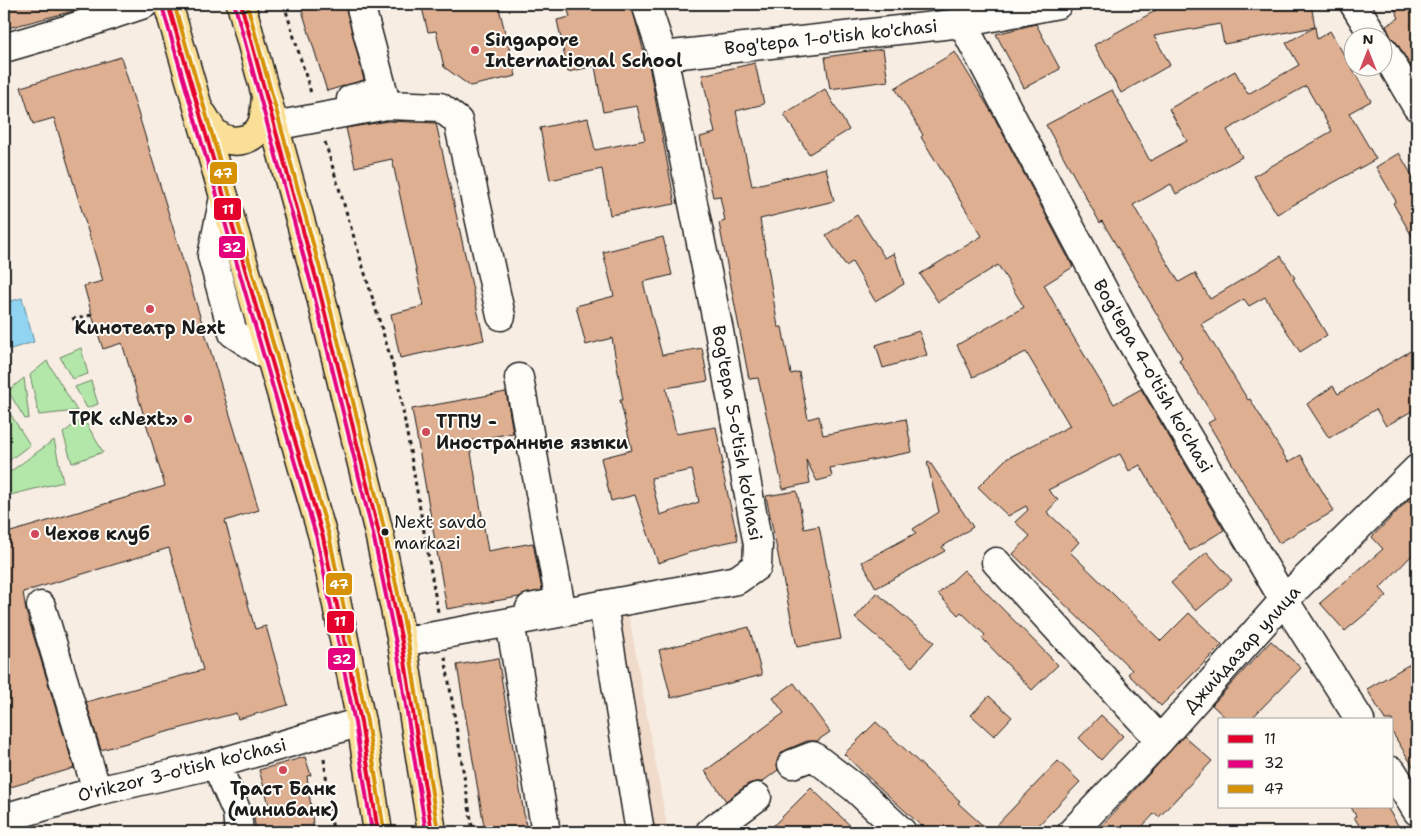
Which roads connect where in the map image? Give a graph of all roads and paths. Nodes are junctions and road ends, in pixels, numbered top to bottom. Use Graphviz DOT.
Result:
graph roads {
  1 [pos="144,4"];
  2 [pos="168,4"];
  3 [pos="241,4"];
  4 [pos="284,4"];
  5 [pos="360,4"];
  6 [pos="646,4"];
  7 [pos="1058,4"];
  8 [pos="1354,4"];
  9 [pos="962,23"];
  10 [pos="1369,28"];
  11 [pos="4,48"];
  12 [pos="662,56"];
  13 [pos="1394,69"];
  14 [pos="266,94"];
  15 [pos="1417,107"];
  16 [pos="199,110"];
  17 [pos="318,119"];
  18 [pos="274,126"];
  19 [pos="92,315"];
  20 [pos="501,316"];
  21 [pos="72,319"];
  22 [pos="519,378"];
  23 [pos="1417,470"];
  24 [pos="996,562"];
  25 [pos="1284,600"];
  26 [pos="603,605"];
  27 [pos="41,606"];
  28 [pos="510,622"];
  29 [pos="442,635"];
  30 [pos="402,642"];
  31 [pos="1359,718"];
  32 [pos="361,722"];
  33 [pos="320,734"];
  34 [pos="1160,740"];
  35 [pos="216,764"];
  36 [pos="792,764"];
  37 [pos="1394,774"];
  38 [pos="97,791"];
  39 [pos="757,797"];
  40 [pos="1417,811"];
  41 [pos="4,818"];
  42 [pos="240,832"];
  43 [pos="333,832"];
  44 [pos="378,832"];
  45 [pos="432,832"];
  46 [pos="473,832"];
  47 [pos="546,832"];
  48 [pos="640,832"];
  49 [pos="710,832"];
  50 [pos="902,832"];
  51 [pos="1072,832"];
  1 -- 11 [label="street"];
  2 -- 32 [label="main road"];
  3 -- 14 [label="main road"];
  4 -- 17 [label="path"];
  5 -- 17 [label="street"];
  6 -- 12 [label="street, Bog'tepa 5-o'tish ko'chasi"];
  7 -- 9 [label="street, Bog'tepa 1-o'tish ko'chasi"];
  8 -- 10 [label="street"];
  9 -- 12 [label="street, Bog'tepa 1-o'tish ko'chasi"];
  9 -- 25 [label="street, Bog'tepa 4-o'tish ko'chasi"];
  12 -- 26 [label="street, Bog'tepa 5-o'tish ko'chasi"];
  13 -- 15 [label="street"];
  14 -- 16 [label="main road"];
  14 -- 18 [label="main road"];
  17 -- 18 [label="street"];
  17 -- 20 [label="street"];
  17 -- 29 [label="path"];
  18 -- 30 [label="main road"];
  19 -- 21 [label="path"];
  22 -- 29 [label="street"];
  23 -- 25 [label="street, Джийдазар улица"];
  24 -- 34 [label="street"];
  25 -- 31 [label="street, Bog'tepa 4-o'tish ko'chasi"];
  25 -- 34 [label="street, Джийдазар улица"];
  26 -- 28 [label="street, Bog'tepa 5-o'tish ko'chasi"];
  26 -- 48 [label="street"];
  27 -- 38 [label="street"];
  28 -- 29 [label="street, Bog'tepa 5-o'tish ko'chasi"];
  28 -- 47 [label="street"];
  29 -- 30 [label="street, Bog'tepa 5-o'tish ko'chasi"];
  29 -- 46 [label="path"];
  30 -- 45 [label="main road"];
  32 -- 33 [label="street, O'rikzor 3-o'tish ko'chasi"];
  32 -- 44 [label="main road"];
  33 -- 35 [label="street, O'rikzor 3-o'tish ko'chasi"];
  33 -- 43 [label="path"];
  34 -- 51 [label="street, Джийдазар улица"];
  35 -- 38 [label="street, O'rikzor 3-o'tish ko'chasi"];
  35 -- 42 [label="street"];
  36 -- 50 [label="street"];
  37 -- 40 [label="street"];
  38 -- 41 [label="street, O'rikzor 3-o'tish ko'chasi"];
  39 -- 49 [label="street"];
}
